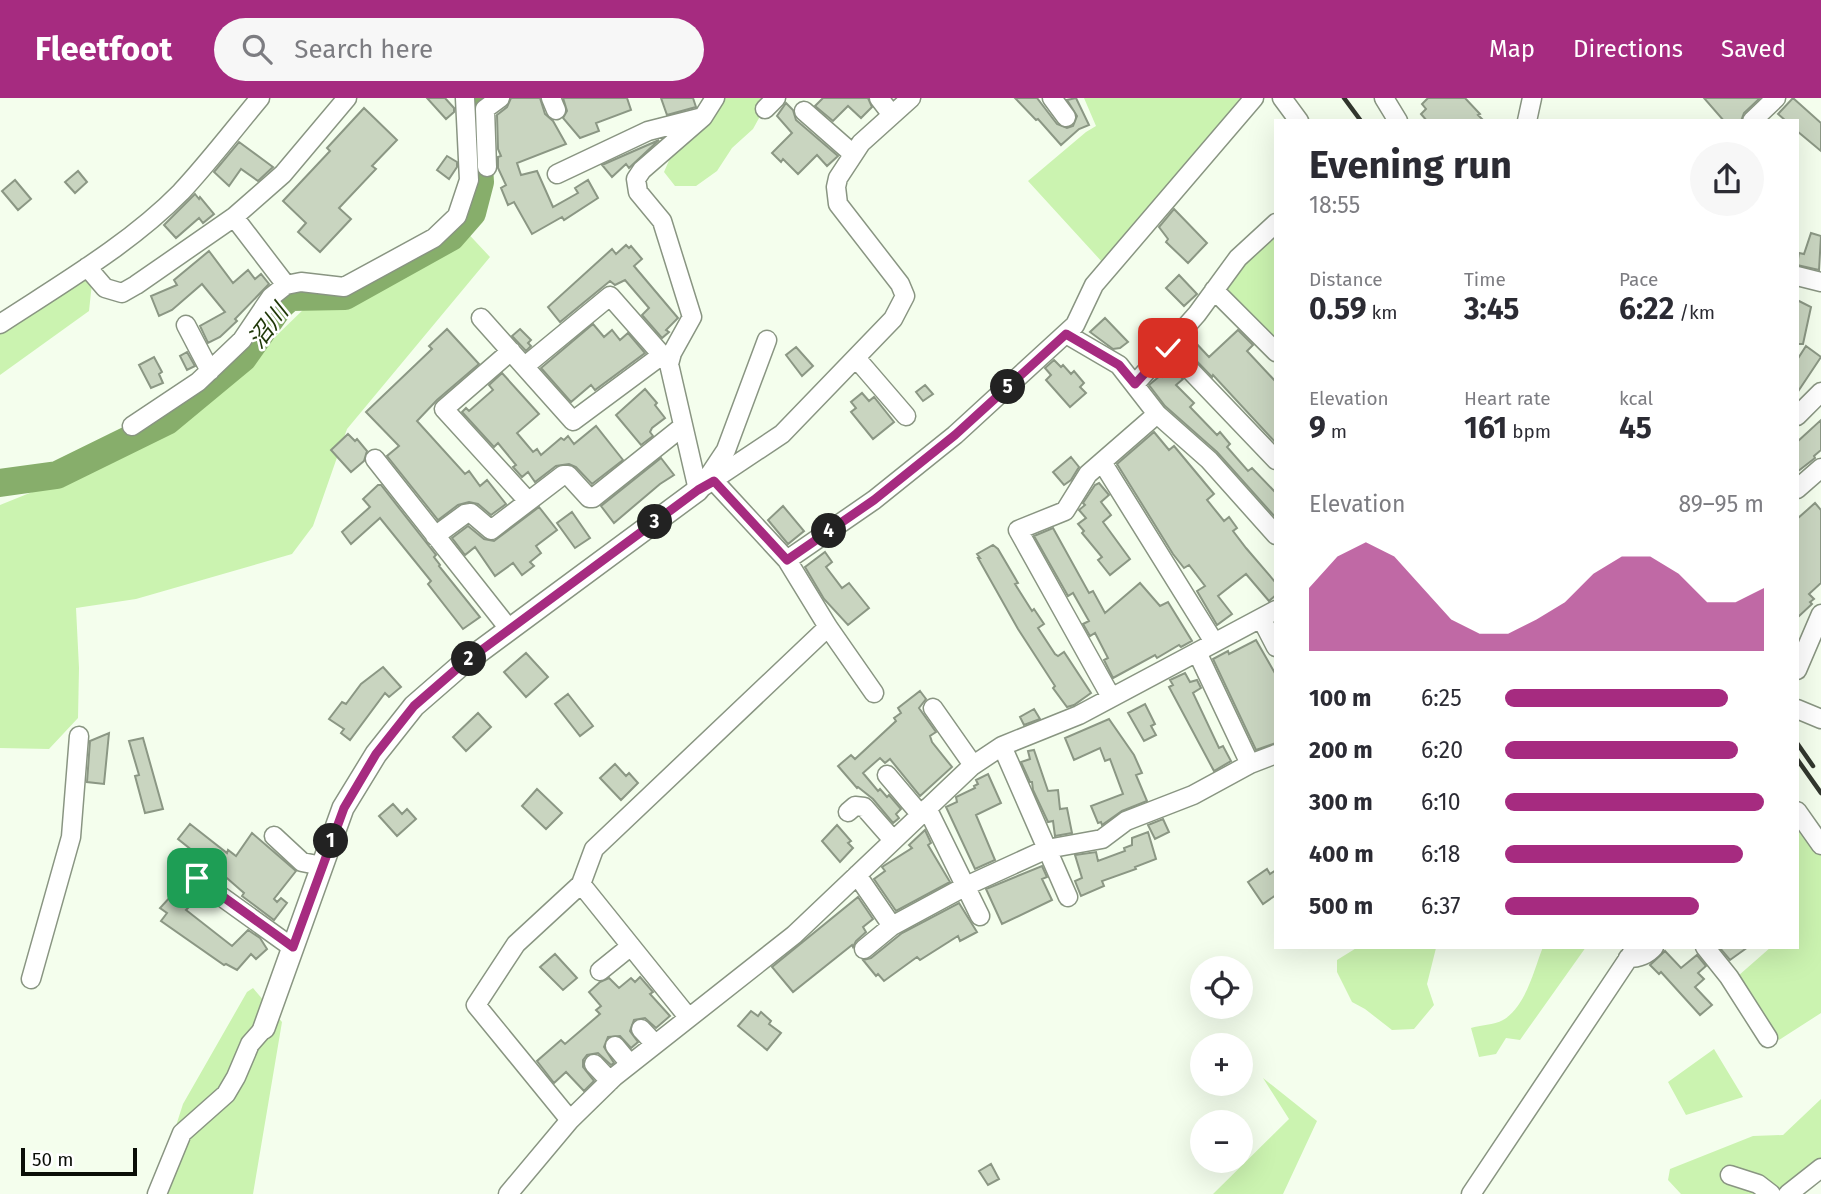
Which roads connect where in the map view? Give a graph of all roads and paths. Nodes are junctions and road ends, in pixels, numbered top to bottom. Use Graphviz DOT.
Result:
graph roads {
  1 [pos="260,98"];
  2 [pos="347,98"];
  3 [pos="465,98"];
  4 [pos="500,98"];
  5 [pos="715,98"];
  6 [pos="879,98"];
  7 [pos="911,98"];
  8 [pos="1052,98"];
  9 [pos="1254,98"];
  10 [pos="1282,98"];
  11 [pos="1384,98"];
  12 [pos="1532,98"];
  13 [pos="1776,98"];
  14 [pos="804,111"];
  15 [pos="892,115"];
  16 [pos="703,117"];
  17 [pos="1066,117"];
  18 [pos="1298,119"];
  19 [pos="1397,119"];
  20 [pos="1527,119"];
  21 [pos="1754,119"];
  22 [pos="853,154"];
  23 [pos="487,167"];
  24 [pos="557,174"];
  25 [pos="234,217"];
  26 [pos="1274,225"];
  27 [pos="87,267"];
  28 [pos="1799,276"];
  29 [pos="1821,282"];
  30 [pos="286,285"];
  31 [pos="1214,290"];
  32 [pos="5,314"];
  33 [pos="481,318"];
  34 [pos="186,325"];
  35 [pos="1066,334"];
  36 [pos="767,340"];
  37 [pos="1168,348"];
  38 [pos="1274,350"];
  39 [pos="511,351"];
  40 [pos="667,354"];
  41 [pos="856,358"];
  42 [pos="525,366"];
  43 [pos="210,371"];
  44 [pos="1135,384"];
  45 [pos="1821,393"];
  46 [pos="1157,414"];
  47 [pos="1799,414"];
  48 [pos="906,416"];
  49 [pos="132,426"];
  50 [pos="682,427"];
  51 [pos="1274,458"];
  52 [pos="375,459"];
  53 [pos="1102,462"];
  54 [pos="1821,468"];
  55 [pos="704,486"];
  56 [pos="1799,487"];
  57 [pos="528,501"];
  58 [pos="1274,533"];
  59 [pos="435,536"];
  60 [pos="787,560"];
  61 [pos="1268,614"];
  62 [pos="1821,614"];
  63 [pos="828,627"];
  64 [pos="510,630"];
  65 [pos="1274,639"];
  66 [pos="1214,642"];
  67 [pos="1198,652"];
  68 [pos="1799,665"];
  69 [pos="874,693"];
  70 [pos="1111,697"];
  71 [pos="933,708"];
  72 [pos="1799,710"];
  73 [pos="1821,719"];
  74 [pos="79,736"];
  75 [pos="1002,746"];
  76 [pos="1274,755"];
  77 [pos="1250,764"];
  78 [pos="973,765"];
  79 [pos="887,775"];
  80 [pos="924,811"];
  81 [pos="848,812"];
  82 [pos="1803,831"];
  83 [pos="274,836"];
  84 [pos="893,840"];
  85 [pos="1821,845"];
  86 [pos="1047,849"];
  87 [pos="322,866"];
  88 [pos="857,874"];
  89 [pos="197,878"];
  90 [pos="581,884"];
  91 [pos="966,886"];
  92 [pos="1068,897"];
  93 [pos="980,916"];
  94 [pos="892,926"];
  95 [pos="631,946"];
  96 [pos="293,947"];
  97 [pos="864,949"];
  98 [pos="1652,949"];
  99 [pos="1707,949"];
  100 [pos="1632,952"];
  101 [pos="600,971"];
  102 [pos="31,979"];
  103 [pos="688,1017"];
  104 [pos="264,1028"];
  105 [pos="641,1029"];
  106 [pos="1768,1038"];
  107 [pos="655,1044"];
  108 [pos="615,1046"];
  109 [pos="630,1064"];
  110 [pos="594,1065"];
  111 [pos="610,1081"];
  112 [pos="570,1120"];
  113 [pos="1821,1168"];
  114 [pos="1730,1175"];
  115 [pos="157,1194"];
  116 [pos="508,1194"];
  117 [pos="1471,1194"];
  118 [pos="1771,1194"];
  119 [pos="1788,1194"];
  1 -- 27 [label="street"];
  2 -- 25 [label="street"];
  3 -- 30 [label="street"];
  4 -- 23 [label="street"];
  5 -- 16 [label="street"];
  6 -- 15 [label="street"];
  7 -- 15 [label="street"];
  8 -- 17 [label="street"];
  9 -- 35 [label="street"];
  10 -- 18 [label="street"];
  11 -- 19 [label="street"];
  12 -- 20 [label="street"];
  13 -- 21 [label="street"];
  14 -- 22 [label="street"];
  15 -- 22 [label="street"];
  16 -- 24 [label="street"];
  16 -- 40 [label="street"];
  22 -- 41 [label="street"];
  25 -- 27 [label="street"];
  25 -- 30 [label="street"];
  26 -- 31 [label="street"];
  27 -- 32 [label="street"];
  28 -- 29 [label="street"];
  30 -- 43 [label="street"];
  31 -- 37 [label="street"];
  31 -- 38 [label="street"];
  33 -- 39 [label="street"];
  34 -- 43 [label="street"];
  35 -- 44 [label="street"];
  35 -- 60 [label="street"];
  36 -- 55 [label="street"];
  37 -- 44 [label="street"];
  37 -- 51 [label="street"];
  39 -- 42 [label="street"];
  39 -- 57 [label="street"];
  40 -- 42 [label="street"];
  40 -- 42 [label="street"];
  40 -- 50 [label="street"];
  41 -- 48 [label="street"];
  41 -- 55 [label="street"];
  43 -- 49 [label="street"];
  44 -- 46 [label="street"];
  45 -- 47 [label="street"];
  46 -- 53 [label="street"];
  46 -- 58 [label="street"];
  50 -- 55 [label="street"];
  50 -- 57 [label="street"];
  52 -- 59 [label="street"];
  53 -- 66 [label="street"];
  53 -- 70 [label="street"];
  54 -- 56 [label="street"];
  55 -- 60 [label="street"];
  55 -- 64 [label="street"];
  57 -- 59 [label="street"];
  59 -- 64 [label="street"];
  60 -- 63 [label="street"];
  61 -- 65 [label="street"];
  61 -- 66 [label="street"];
  62 -- 68 [label="street"];
  63 -- 69 [label="street"];
  63 -- 90 [label="street"];
  64 -- 87 [label="street"];
  66 -- 67 [label="street"];
  67 -- 70 [label="street"];
  67 -- 77 [label="street"];
  70 -- 75 [label="street"];
  71 -- 78 [label="street"];
  72 -- 73 [label="street"];
  74 -- 102 [label="street"];
  75 -- 78 [label="street"];
  75 -- 86 [label="street"];
  76 -- 77 [label="street"];
  77 -- 86 [label="street"];
  78 -- 80 [label="street"];
  79 -- 80 [label="street"];
  80 -- 84 [label="street"];
  80 -- 91 [label="street"];
  81 -- 84 [label="street"];
  82 -- 85 [label="street"];
  83 -- 87 [label="street"];
  84 -- 88 [label="street"];
  86 -- 91 [label="street"];
  86 -- 92 [label="street"];
  87 -- 96 [label="street"];
  88 -- 94 [label="street"];
  88 -- 103 [label="street"];
  89 -- 96 [label="street"];
  90 -- 95 [label="street"];
  90 -- 112 [label="street"];
  91 -- 93 [label="street"];
  91 -- 94 [label="street"];
  94 -- 97 [label="street"];
  95 -- 101 [label="street"];
  95 -- 103 [label="street"];
  96 -- 104 [label="street"];
  98 -- 100 [label="street"];
  99 -- 106 [label="street"];
  100 -- 117 [label="street"];
  103 -- 107 [label="street"];
  104 -- 115 [label="street"];
  105 -- 107 [label="street"];
  107 -- 109 [label="street"];
  108 -- 109 [label="street"];
  109 -- 111 [label="street"];
  110 -- 111 [label="street"];
  111 -- 112 [label="street"];
  112 -- 116 [label="street"];
  113 -- 119 [label="street"];
  114 -- 118 [label="street"];
}
